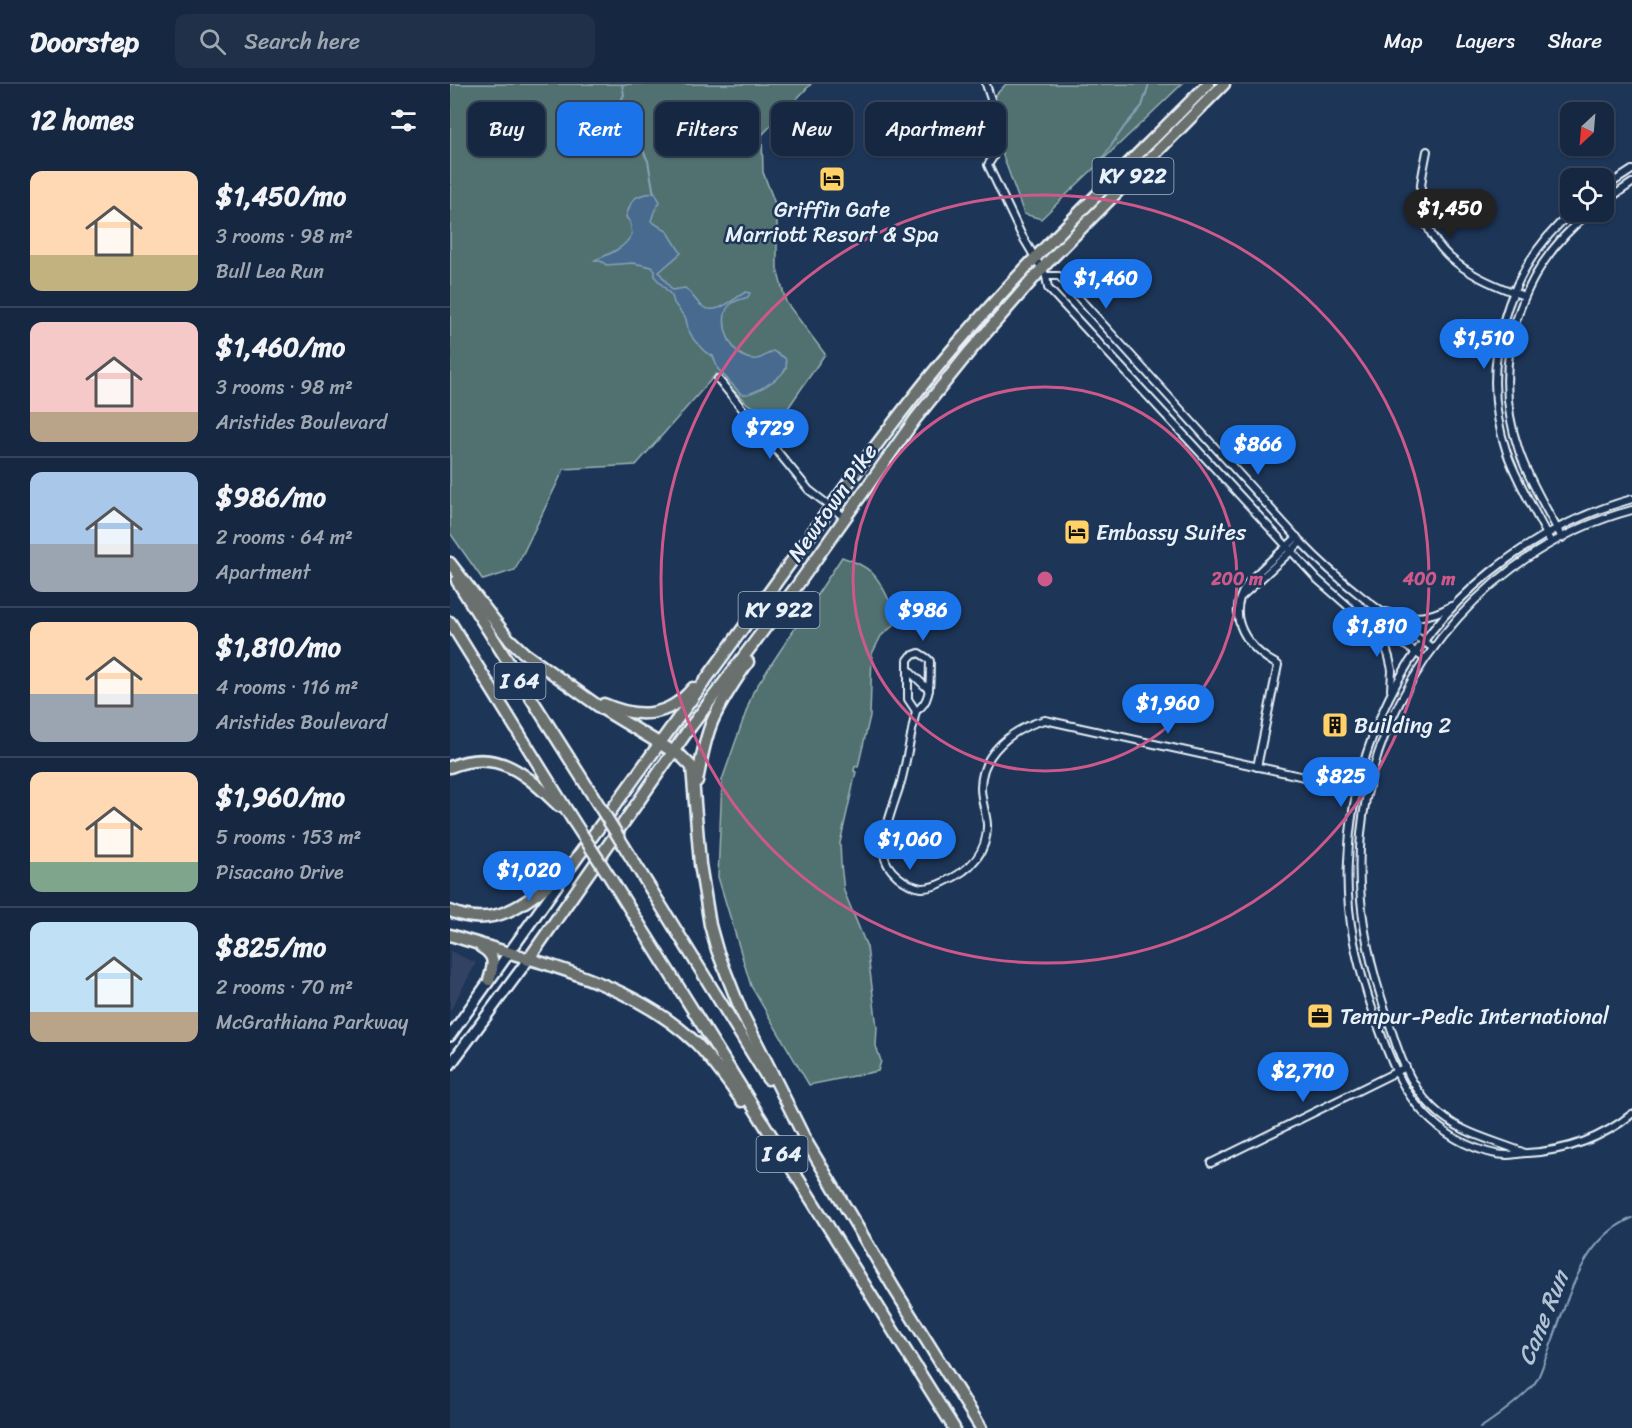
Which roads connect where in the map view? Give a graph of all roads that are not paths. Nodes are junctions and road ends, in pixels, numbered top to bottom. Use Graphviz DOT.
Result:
graph roads {
  1 [pos="986,84"];
  2 [pos="1208,84"];
  3 [pos="1224,84"];
  4 [pos="1427,151"];
  5 [pos="1632,170"];
  6 [pos="1614,182"];
  7 [pos="1632,183"];
  8 [pos="1614,195"];
  9 [pos="1561,222"];
  10 [pos="1578,222"];
  11 [pos="1035,259"];
  12 [pos="1044,272"];
  13 [pos="1514,292"];
  14 [pos="1524,296"];
  15 [pos="718,379"];
  16 [pos="1632,499"];
  17 [pos="831,508"];
  18 [pos="1632,510"];
  19 [pos="844,517"];
  20 [pos="1557,528"];
  21 [pos="1547,534"];
  22 [pos="1562,538"];
  23 [pos="1299,540"];
  24 [pos="1551,543"];
  25 [pos="1289,549"];
  26 [pos="450,563"];
  27 [pos="450,571"];
  28 [pos="796,587"];
  29 [pos="1457,602"];
  30 [pos="1370,603"];
  31 [pos="1347,604"];
  32 [pos="750,618"];
  33 [pos="450,622"];
  34 [pos="1424,642"];
  35 [pos="1432,648"];
  36 [pos="1415,653"];
  37 [pos="1425,659"];
  38 [pos="908,670"];
  39 [pos="929,690"];
  40 [pos="580,693"];
  41 [pos="1389,698"];
  42 [pos="916,711"];
  43 [pos="660,744"];
  44 [pos="673,752"];
  45 [pos="450,767"];
  46 [pos="1257,767"];
  47 [pos="1357,789"];
  48 [pos="695,790"];
  49 [pos="1368,791"];
  50 [pos="574,822"];
  51 [pos="571,866"];
  52 [pos="1348,900"];
  53 [pos="1362,900"];
  54 [pos="450,911"];
  55 [pos="450,935"];
  56 [pos="476,944"];
  57 [pos="508,953"];
  58 [pos="528,960"];
  59 [pos="489,980"];
  60 [pos="450,1036"];
  61 [pos="450,1065"];
  62 [pos="1406,1067"];
  63 [pos="1395,1072"];
  64 [pos="1632,1114"];
  65 [pos="806,1141"];
  66 [pos="1525,1153"];
  67 [pos="1211,1163"];
  68 [pos="795,1174"];
  69 [pos="954,1428"];
  70 [pos="981,1428"];
  1 -- 11 [label="street"];
  2 -- 11 [label="highway, Newtown Pike / KY 922"];
  3 -- 12 [label="highway, Newtown Pike / KY 922"];
  4 -- 13 [label="street"];
  5 -- 6 [label="street"];
  7 -- 8 [label="street"];
  9 -- 13 [label="street"];
  10 -- 14 [label="street"];
  11 -- 12 [label="street"];
  11 -- 17 [label="highway, Newtown Pike / KY 922"];
  12 -- 19 [label="highway, Newtown Pike / KY 922"];
  12 -- 23 [label="street"];
  12 -- 25 [label="street"];
  13 -- 14 [label="street"];
  13 -- 21 [label="street"];
  14 -- 20 [label="street"];
  15 -- 17 [label="street"];
  16 -- 20 [label="street"];
  17 -- 19 [label="street"];
  17 -- 32 [label="highway, Newtown Pike / KY 922"];
  18 -- 22 [label="street"];
  19 -- 28 [label="highway, Newtown Pike / KY 922"];
  20 -- 21 [label="street"];
  20 -- 22 [label="street"];
  21 -- 24 [label="street"];
  21 -- 29 [label="street"];
  22 -- 24 [label="street"];
  23 -- 25 [label="street"];
  23 -- 30 [label="street"];
  24 -- 35 [label="street"];
  25 -- 31 [label="street"];
  25 -- 46 [label="street"];
  26 -- 40 [label="highway"];
  27 -- 65 [label="highway, I 64, bridge"];
  28 -- 44 [label="highway, Newtown Pike / KY 922"];
  28 -- 48 [label="highway"];
  29 -- 30 [label="street"];
  29 -- 34 [label="street"];
  30 -- 34 [label="street"];
  31 -- 36 [label="street"];
  31 -- 41 [label="street"];
  32 -- 40 [label="highway"];
  32 -- 43 [label="highway, Newtown Pike / KY 922"];
  33 -- 50 [label="highway, I 64"];
  34 -- 35 [label="street"];
  34 -- 36 [label="street"];
  35 -- 37 [label="street"];
  36 -- 37 [label="street"];
  36 -- 41 [label="street"];
  37 -- 49 [label="street"];
  38 -- 39 [label="street"];
  38 -- 39 [label="street"];
  38 -- 42 [label="street"];
  39 -- 42 [label="street"];
  40 -- 43 [label="highway"];
  41 -- 47 [label="street"];
  42 -- 46 [label="street"];
  43 -- 44 [label="highway"];
  43 -- 51 [label="highway, Newtown Pike / KY 922"];
  44 -- 48 [label="highway"];
  44 -- 58 [label="highway, Newtown Pike / KY 922"];
  45 -- 50 [label="highway"];
  46 -- 47 [label="street"];
  47 -- 49 [label="street"];
  47 -- 52 [label="street"];
  48 -- 65 [label="highway"];
  49 -- 53 [label="street"];
  50 -- 68 [label="highway, I 64, bridge"];
  51 -- 54 [label="highway"];
  51 -- 57 [label="main road, Newtown Pike / KY 922"];
  52 -- 53 [label="street"];
  52 -- 63 [label="street"];
  53 -- 62 [label="street"];
  55 -- 56 [label="highway"];
  56 -- 57 [label="highway"];
  56 -- 59 [label="highway"];
  57 -- 58 [label="highway"];
  57 -- 59 [label="main road, Newtown Pike / KY 922"];
  58 -- 61 [label="main road, Newtown Pike / KY 922"];
  58 -- 68 [label="highway"];
  59 -- 60 [label="main road, Newtown Pike / KY 922"];
  62 -- 63 [label="street"];
  62 -- 66 [label="street"];
  63 -- 66 [label="street"];
  63 -- 67 [label="street"];
  64 -- 66 [label="street"];
  65 -- 70 [label="highway, I 64"];
  68 -- 69 [label="highway, I 64"];
}
